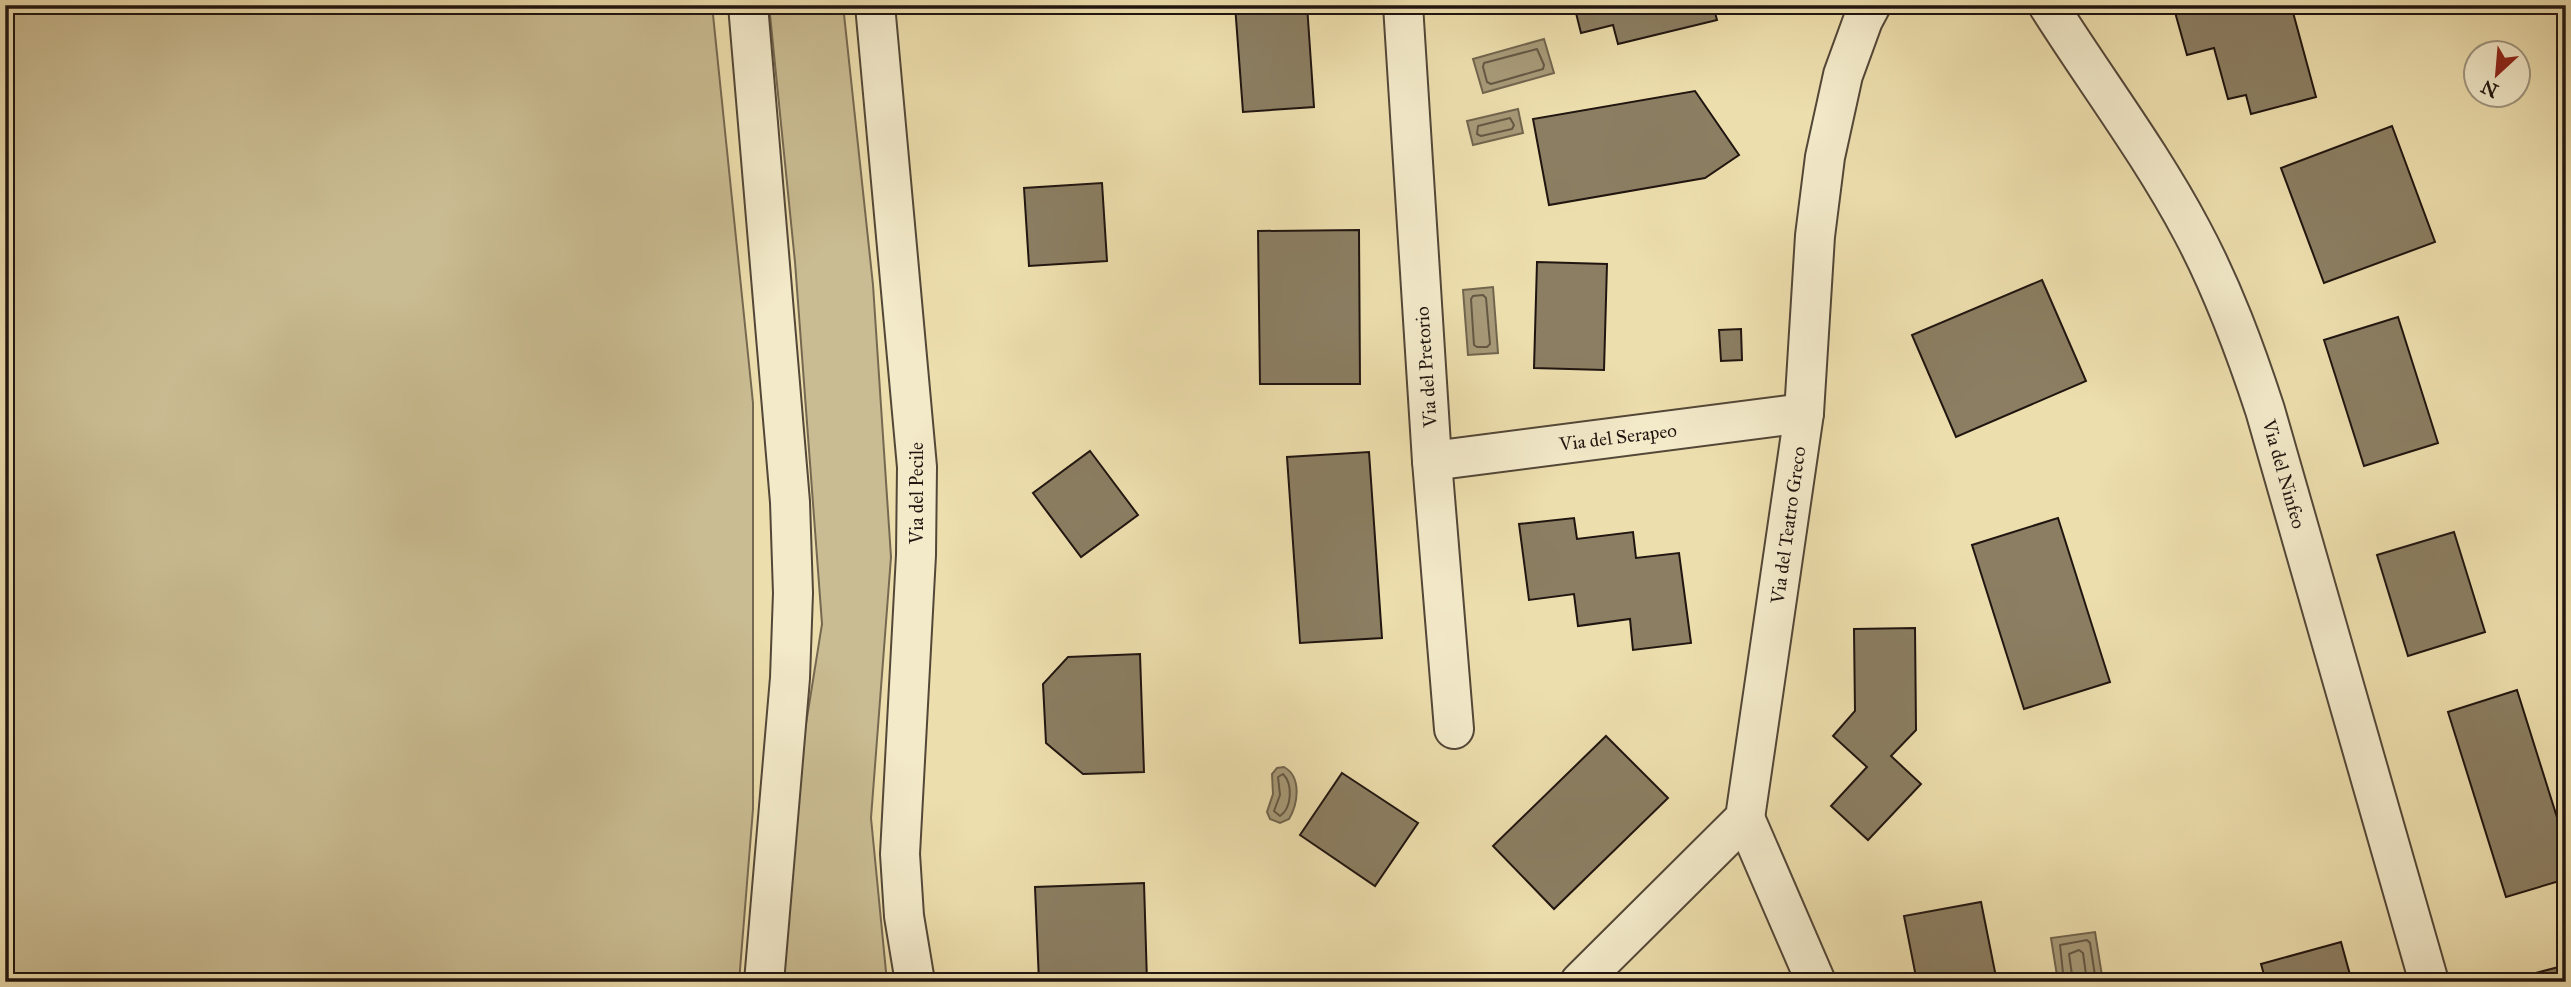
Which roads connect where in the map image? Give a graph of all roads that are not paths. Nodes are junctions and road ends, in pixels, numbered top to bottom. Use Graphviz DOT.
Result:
graph roads {
  1 [pos="748,5"];
  2 [pos="876,5"];
  3 [pos="1403,5"];
  4 [pos="1871,5"];
  5 [pos="2048,5"];
  6 [pos="1804,413"];
  7 [pos="1432,461"];
  8 [pos="1454,729"];
  9 [pos="1745,818"];
  10 [pos="764,982"];
  11 [pos="915,982"];
  12 [pos="1580,982"];
  13 [pos="1816,982"];
  14 [pos="2428,982"];
  1 -- 10 [label="street"];
  2 -- 11 [label="street, Via del Pecile"];
  3 -- 7 [label="street, Via del Pretorio"];
  4 -- 6 [label="street, Via del Teatro Greco"];
  5 -- 14 [label="street, Via del Ninfeo"];
  6 -- 7 [label="street, Via del Serapeo"];
  6 -- 9 [label="street, Via del Teatro Greco"];
  7 -- 8 [label="street, Via del Pretorio"];
  9 -- 12 [label="street"];
  9 -- 13 [label="street"];
}
